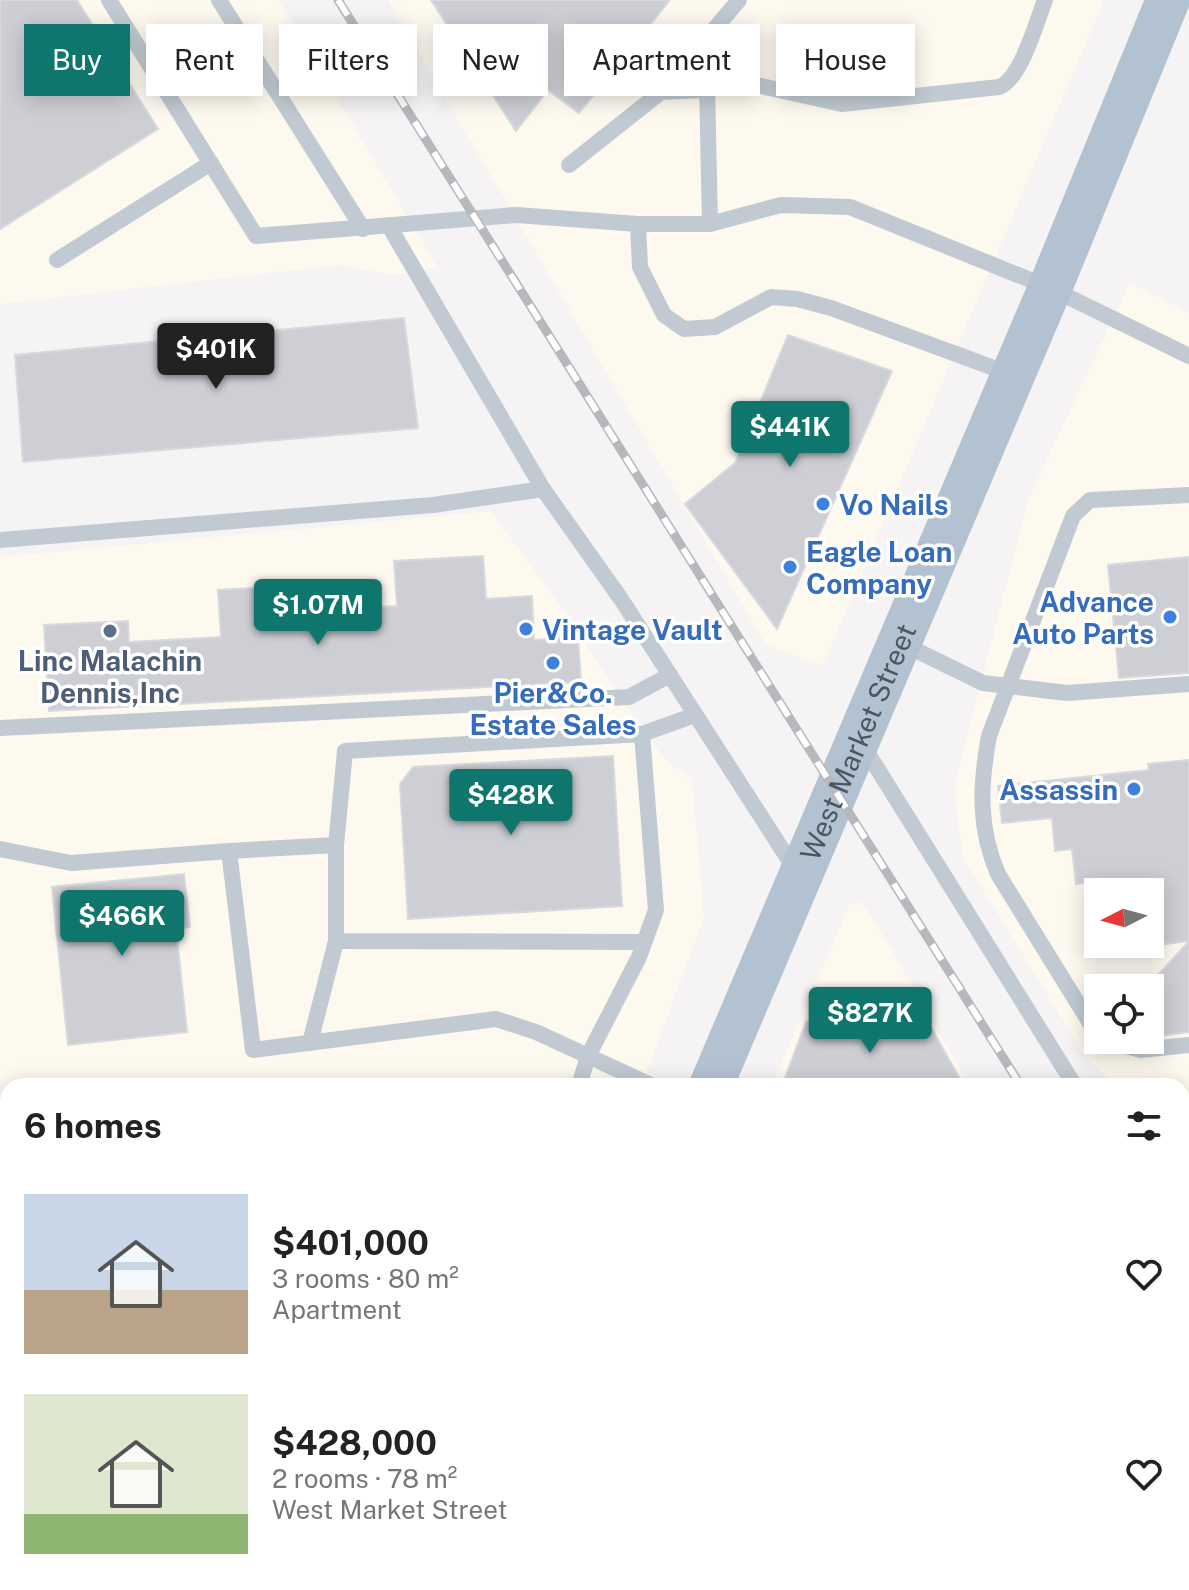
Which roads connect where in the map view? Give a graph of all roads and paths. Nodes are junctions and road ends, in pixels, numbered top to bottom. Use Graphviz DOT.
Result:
graph roads {
  1 [pos="109,0"];
  2 [pos="219,0"];
  3 [pos="739,0"];
  4 [pos="1045,0"];
  5 [pos="1168,0"];
  6 [pos="719,24"];
  7 [pos="760,86"];
  8 [pos="656,96"];
  9 [pos="705,96"];
  10 [pos="211,163"];
  11 [pos="569,165"];
  12 [pos="638,224"];
  13 [pos="710,224"];
  14 [pos="389,226"];
  15 [pos="363,229"];
  16 [pos="57,260"];
  17 [pos="1050,288"];
  18 [pos="1189,356"];
  19 [pos="1013,375"];
  20 [pos="543,489"];
  21 [pos="1189,495"];
  22 [pos="0,540"];
  23 [pos="899,642"];
  24 [pos="670,675"];
  25 [pos="1189,684"];
  26 [pos="1007,685"];
  27 [pos="695,715"];
  28 [pos="0,728"];
  29 [pos="642,734"];
  30 [pos="860,740"];
  31 [pos="336,845"];
  32 [pos="0,849"];
  33 [pos="229,851"];
  34 [pos="801,879"];
  35 [pos="336,941"];
  36 [pos="644,942"];
  37 [pos="1084,1013"];
  38 [pos="310,1043"];
  39 [pos="1189,1045"];
  40 [pos="1164,1048"];
  41 [pos="588,1056"];
  42 [pos="581,1078"];
  43 [pos="636,1078"];
  44 [pos="714,1078"];
  45 [pos="1070,1078"];
  1 -- 10 [label="lane"];
  2 -- 15 [label="lane"];
  3 -- 6 [label="lane"];
  4 -- 7 [label="lane"];
  5 -- 17 [label="main road, West Market Street"];
  8 -- 11 [label="lane"];
  9 -- 13 [label="lane"];
  10 -- 15 [label="lane"];
  10 -- 16 [label="lane"];
  12 -- 13 [label="lane"];
  12 -- 14 [label="lane"];
  12 -- 19 [label="lane"];
  13 -- 17 [label="lane"];
  14 -- 15 [label="lane"];
  14 -- 20 [label="lane"];
  17 -- 18 [label="lane"];
  17 -- 19 [label="main road, West Market Street"];
  19 -- 23 [label="main road, West Market Street"];
  20 -- 22 [label="lane"];
  20 -- 24 [label="lane"];
  21 -- 26 [label="lane"];
  23 -- 26 [label="lane"];
  23 -- 30 [label="main road, West Market Street"];
  24 -- 27 [label="lane"];
  24 -- 28 [label="lane"];
  25 -- 26 [label="lane"];
  26 -- 37 [label="lane"];
  27 -- 29 [label="lane"];
  27 -- 34 [label="lane"];
  29 -- 31 [label="lane"];
  29 -- 36 [label="lane"];
  30 -- 34 [label="main road, West Market Street"];
  30 -- 45 [label="lane"];
  31 -- 33 [label="lane"];
  31 -- 35 [label="lane"];
  32 -- 33 [label="lane"];
  33 -- 38 [label="lane"];
  34 -- 44 [label="main road, West Market Street"];
  35 -- 36 [label="lane"];
  35 -- 38 [label="lane"];
  36 -- 41 [label="lane"];
  38 -- 41 [label="lane"];
  39 -- 40 [label="lane"];
  41 -- 42 [label="lane"];
  41 -- 43 [label="lane"];
}
